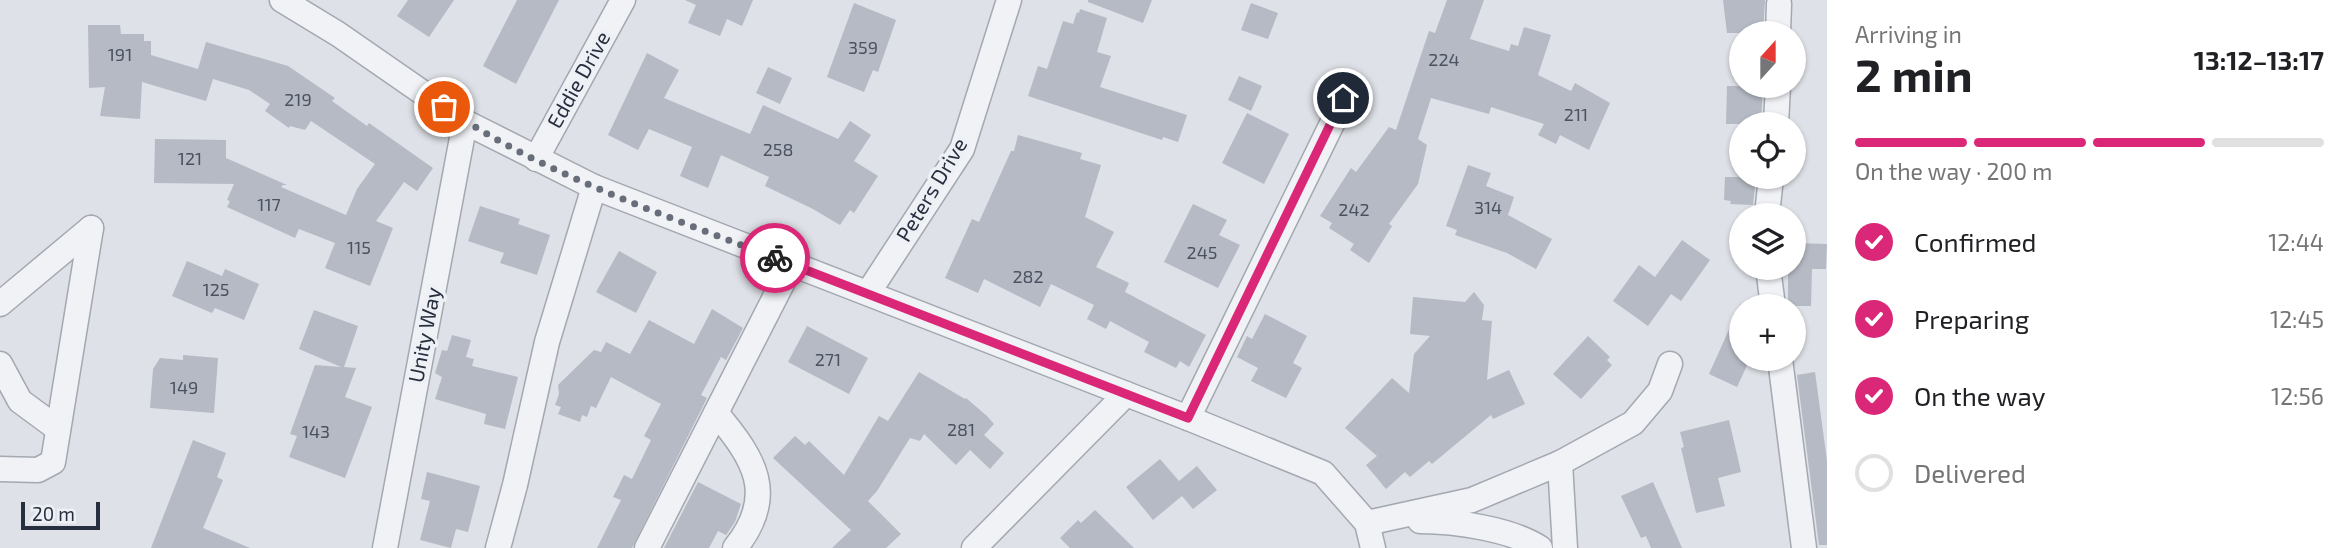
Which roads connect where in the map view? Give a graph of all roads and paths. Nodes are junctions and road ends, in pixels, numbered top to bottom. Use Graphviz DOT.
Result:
graph roads {
  1 [pos="282,0"];
  2 [pos="623,0"];
  3 [pos="1009,0"];
  4 [pos="1779,4"];
  5 [pos="1779,21"];
  6 [pos="1348,91"];
  7 [pos="465,122"];
  8 [pos="536,159"];
  9 [pos="594,187"];
  10 [pos="792,264"];
  11 [pos="868,293"];
  12 [pos="0,304"];
  13 [pos="0,364"];
  14 [pos="1670,364"];
  15 [pos="1782,371"];
  16 [pos="1126,394"];
  17 [pos="716,413"];
  18 [pos="1188,418"];
  19 [pos="58,429"];
  20 [pos="1560,463"];
  21 [pos="0,469"];
  22 [pos="1367,523"];
  23 [pos="385,548"];
  24 [pos="498,548"];
  25 [pos="647,548"];
  26 [pos="735,548"];
  27 [pos="974,548"];
  28 [pos="1373,548"];
  29 [pos="1540,548"];
  30 [pos="1565,548"];
  31 [pos="1804,548"];
  1 -- 7 [label="street"];
  2 -- 8 [label="street, Eddie Drive"];
  3 -- 11 [label="street, Peters Drive"];
  4 -- 5 [label="street"];
  6 -- 18 [label="street"];
  7 -- 8 [label="street"];
  7 -- 23 [label="street, Unity Way"];
  8 -- 9 [label="street"];
  9 -- 10 [label="street"];
  9 -- 24 [label="street"];
  10 -- 11 [label="street"];
  10 -- 17 [label="street"];
  11 -- 16 [label="street"];
  12 -- 19 [label="street"];
  13 -- 19 [label="street"];
  14 -- 20 [label="street"];
  15 -- 31 [label="street"];
  16 -- 18 [label="street"];
  16 -- 27 [label="street"];
  17 -- 25 [label="street"];
  17 -- 26 [label="street"];
  18 -- 22 [label="street"];
  19 -- 21 [label="street"];
  20 -- 22 [label="street"];
  20 -- 30 [label="street"];
  22 -- 28 [label="street"];
  22 -- 29 [label="street"];
}
